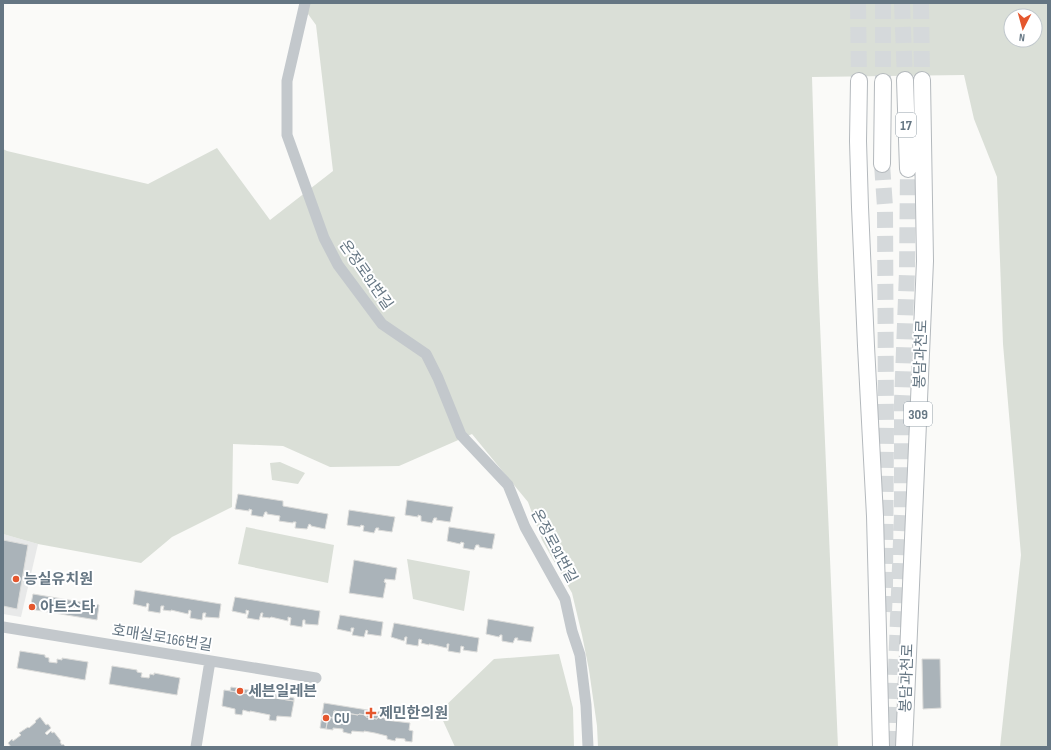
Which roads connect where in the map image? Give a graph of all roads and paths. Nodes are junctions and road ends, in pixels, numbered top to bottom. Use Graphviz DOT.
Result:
graph roads {
  1 [pos="305,3"];
  2 [pos="904,80"];
  3 [pos="922,80"];
  4 [pos="859,81"];
  5 [pos="883,82"];
  6 [pos="882,164"];
  7 [pos="908,169"];
  8 [pos="3,626"];
  9 [pos="210,661"];
  10 [pos="316,678"];
  11 [pos="196,747"];
  12 [pos="588,747"];
  13 [pos="881,747"];
  14 [pos="904,747"];
  1 -- 12 [label="street, 온정로91번길"];
  2 -- 7 [label="highway, 17"];
  3 -- 14 [label="highway, 봉담과천로 / 309"];
  4 -- 13 [label="highway, 봉담과천로"];
  5 -- 6 [label="highway, 17"];
  8 -- 9 [label="street, 호매실로166번길"];
  9 -- 10 [label="street, 호매실로166번길"];
  9 -- 11 [label="street"];
}
